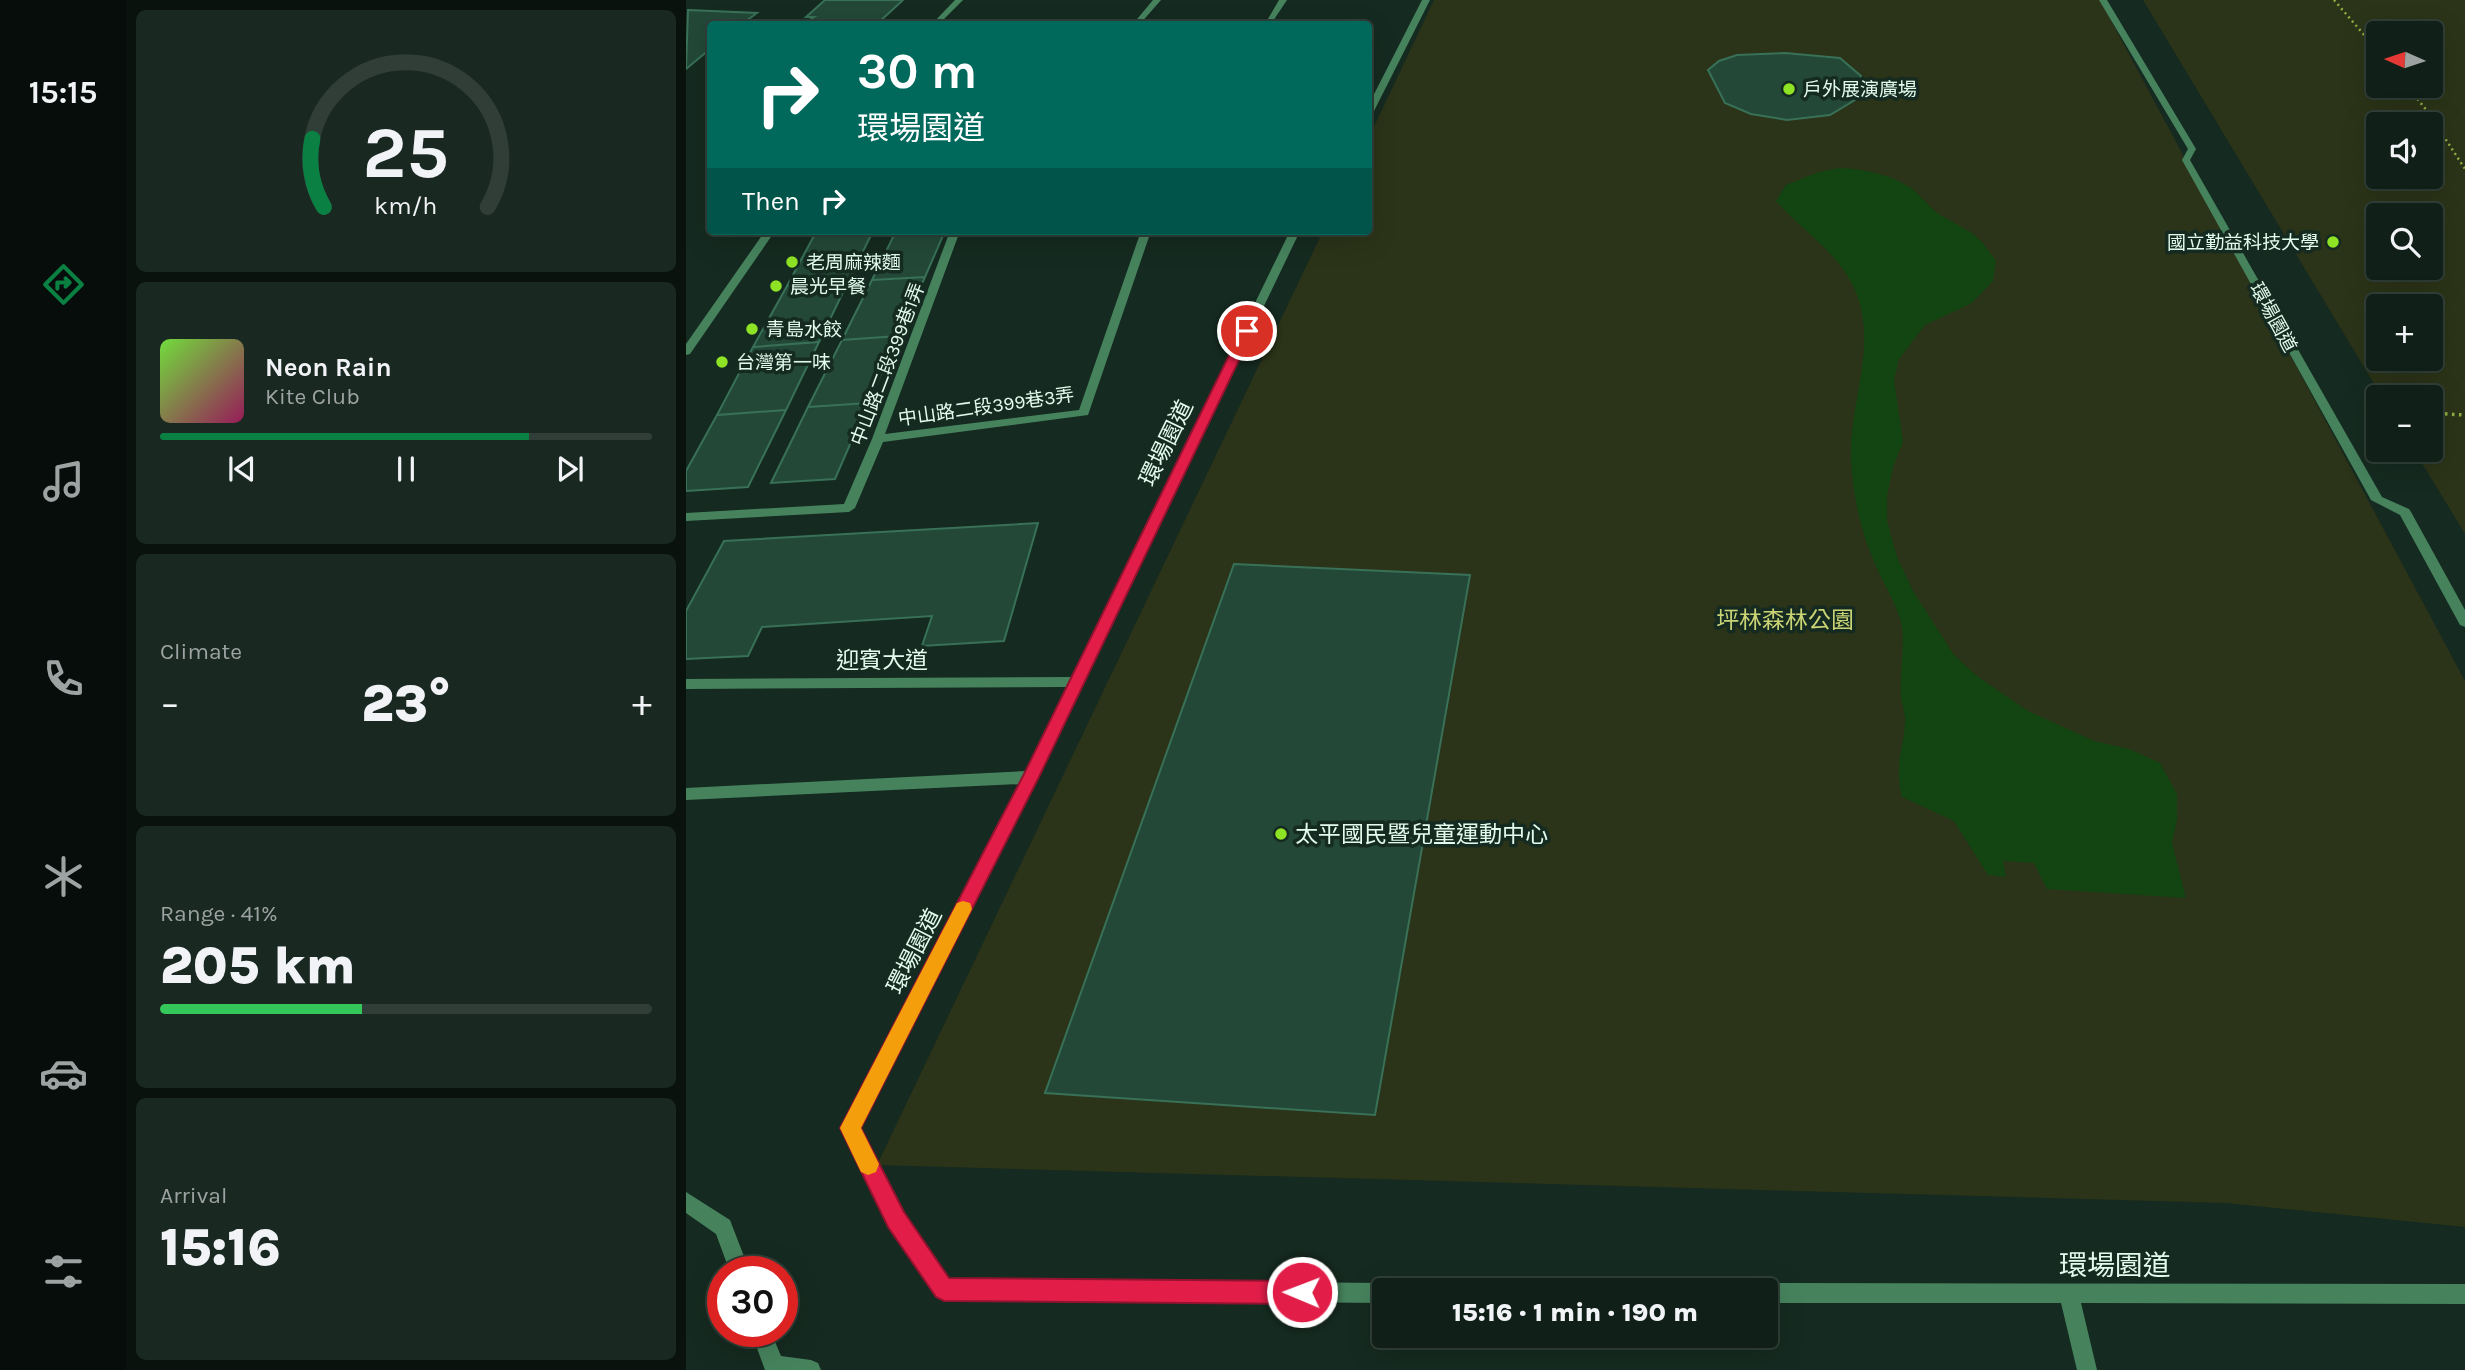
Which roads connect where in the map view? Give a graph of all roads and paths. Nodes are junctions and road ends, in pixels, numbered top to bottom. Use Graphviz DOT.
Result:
graph roads {
  1 [pos="959,0"];
  2 [pos="1157,0"];
  3 [pos="1283,0"];
  4 [pos="1426,0"];
  5 [pos="2103,0"];
  6 [pos="2334,0"];
  7 [pos="938,21"];
  8 [pos="1139,21"];
  9 [pos="1270,21"];
  10 [pos="2366,37"];
  11 [pos="2417,98"];
  12 [pos="1372,106"];
  13 [pos="2465,169"];
  14 [pos="767,235"];
  15 [pos="954,235"];
  16 [pos="1144,235"];
  17 [pos="1293,235"];
  18 [pos="686,352"];
  19 [pos="2443,414"];
  20 [pos="2465,415"];
  21 [pos="878,439"];
  22 [pos="686,517"];
  23 [pos="2465,622"];
  24 [pos="1078,682"];
  25 [pos="686,684"];
  26 [pos="1031,777"];
  27 [pos="686,794"];
  28 [pos="686,1202"];
  29 [pos="734,1256"];
  30 [pos="1372,1293"];
  31 [pos="1778,1293"];
  32 [pos="2068,1293"];
  33 [pos="2465,1294"];
  34 [pos="767,1347"];
  35 [pos="811,1370"];
  36 [pos="2087,1370"];
  1 -- 7 [label="street"];
  2 -- 8 [label="street"];
  3 -- 9 [label="street"];
  4 -- 12 [label="street"];
  5 -- 23 [label="street, 環場園道"];
  6 -- 10 [label="path"];
  11 -- 13 [label="path"];
  14 -- 18 [label="street"];
  15 -- 21 [label="street, 中山路二段399巷1弄"];
  16 -- 21 [label="street, 中山路二段399巷3弄"];
  17 -- 24 [label="street, 環場園道"];
  19 -- 20 [label="path"];
  21 -- 22 [label="street, 中山路二段399巷1弄"];
  24 -- 25 [label="street, 迎賓大道"];
  24 -- 26 [label="street, 環場園道"];
  26 -- 27 [label="street"];
  26 -- 30 [label="street, 環場園道"];
  28 -- 29 [label="street"];
  31 -- 32 [label="street, 環場園道"];
  32 -- 33 [label="street, 環場園道"];
  32 -- 36 [label="street"];
  34 -- 35 [label="street"];
}
